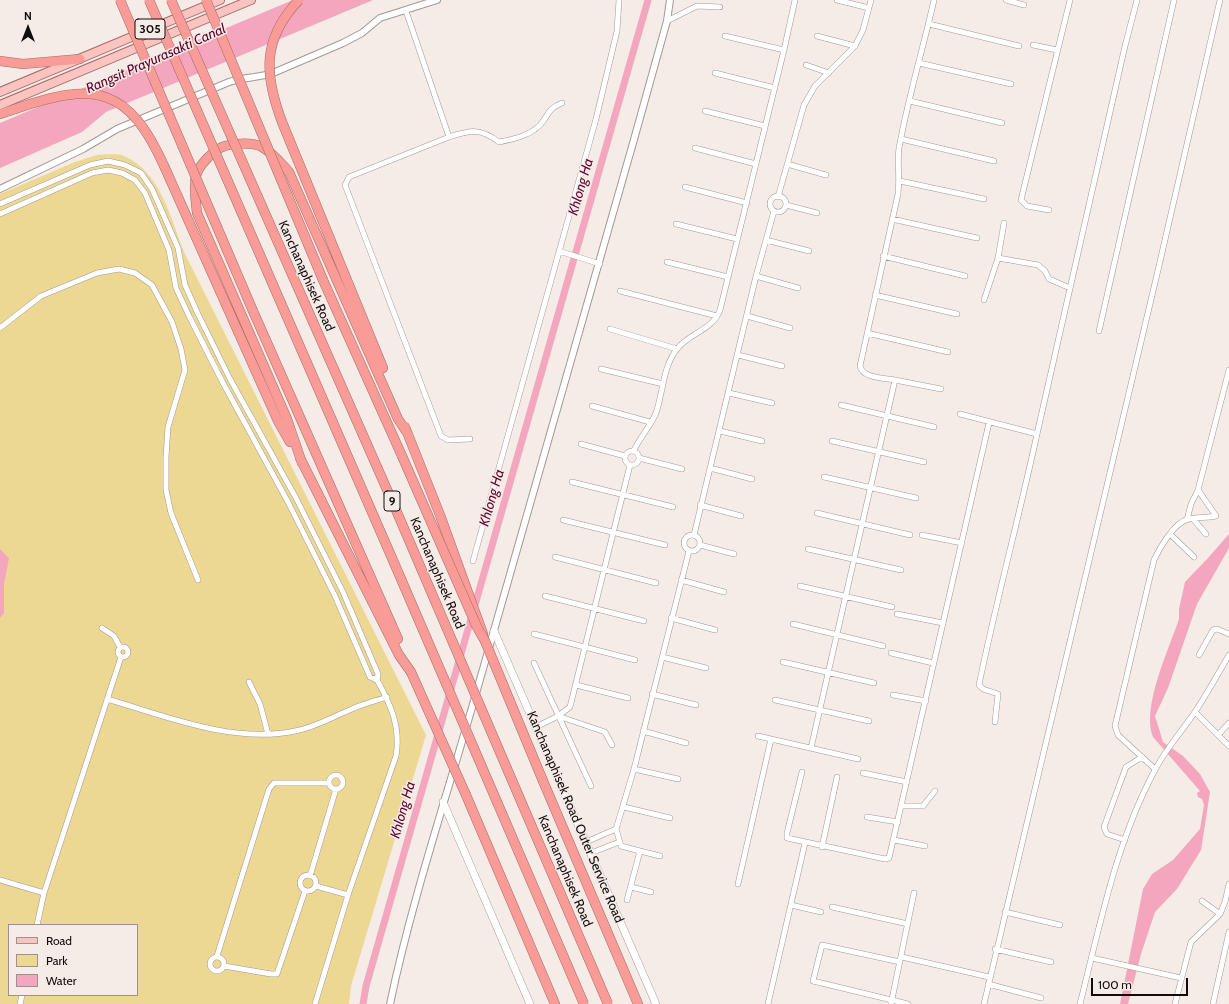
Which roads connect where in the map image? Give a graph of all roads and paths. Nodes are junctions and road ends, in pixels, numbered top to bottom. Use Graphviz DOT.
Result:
graph roads {
  1 [pos="114,0"];
  2 [pos="120,0"];
  3 [pos="149,0"];
  4 [pos="171,0"];
  5 [pos="206,0"];
  6 [pos="210,0"];
  7 [pos="220,0"];
  8 [pos="251,0"];
  9 [pos="299,0"];
  10 [pos="437,0"];
  11 [pos="619,0"];
  12 [pos="670,0"];
  13 [pos="795,0"];
  14 [pos="837,0"];
  15 [pos="871,0"];
  16 [pos="934,0"];
  17 [pos="1006,0"];
  18 [pos="1070,0"];
  19 [pos="1137,0"];
  20 [pos="1174,0"];
  21 [pos="1220,0"];
  22 [pos="1024,5"];
  23 [pos="720,7"];
  24 [pos="869,8"];
  25 [pos="406,11"];
  26 [pos="667,21"];
  27 [pos="929,24"];
  28 [pos="218,27"];
  29 [pos="725,36"];
  30 [pos="817,36"];
  31 [pos="1033,45"];
  32 [pos="856,46"];
  33 [pos="1019,46"];
  34 [pos="140,47"];
  35 [pos="784,50"];
  36 [pos="1057,50"];
  37 [pos="80,59"];
  38 [pos="0,61"];
  39 [pos="919,63"];
  40 [pos="806,65"];
  41 [pos="715,73"];
  42 [pos="829,73"];
  43 [pos="1011,84"];
  44 [pos="775,88"];
  45 [pos="0,92"];
  46 [pos="910,101"];
  47 [pos="562,103"];
  48 [pos="0,107"];
  49 [pos="705,111"];
  50 [pos="1002,123"];
  51 [pos="765,126"];
  52 [pos="449,137"];
  53 [pos="901,139"];
  54 [pos="695,148"];
  55 [pos="994,161"];
  56 [pos="756,164"];
  57 [pos="787,164"];
  58 [pos="826,175"];
  59 [pos="900,181"];
  60 [pos="685,187"];
  61 [pos="0,189"];
  62 [pos="778,197"];
  63 [pos="984,200"];
  64 [pos="747,202"];
  65 [pos="0,204"];
  66 [pos="786,205"];
  67 [pos="1049,210"];
  68 [pos="774,211"];
  69 [pos="817,213"];
  70 [pos="0,214"];
  71 [pos="892,219"];
  72 [pos="1004,223"];
  73 [pos="676,224"];
  74 [pos="977,238"];
  75 [pos="737,239"];
  76 [pos="766,240"];
  77 [pos="809,251"];
  78 [pos="561,252"];
  79 [pos="883,256"];
  80 [pos="998,258"];
  81 [pos="667,262"];
  82 [pos="598,263"];
  83 [pos="756,276"];
  84 [pos="965,276"];
  85 [pos="728,277"];
  86 [pos="798,288"];
  87 [pos="1070,288"];
  88 [pos="620,291"];
  89 [pos="875,295"];
  90 [pos="984,300"];
  91 [pos="198,314"];
  92 [pos="958,314"];
  93 [pos="718,316"];
  94 [pos="747,316"];
  95 [pos="190,318"];
  96 [pos="0,328"];
  97 [pos="790,328"];
  98 [pos="610,329"];
  99 [pos="1099,331"];
  100 [pos="867,333"];
  101 [pos="677,349"];
  102 [pos="948,352"];
  103 [pos="738,355"];
  104 [pos="782,366"];
  105 [pos="601,368"];
  106 [pos="1229,370"];
  107 [pos="895,380"];
  108 [pos="663,384"];
  109 [pos="941,390"];
  110 [pos="729,393"];
  111 [pos="772,403"];
  112 [pos="592,406"];
  113 [pos="841,406"];
  114 [pos="960,414"];
  115 [pos="887,416"];
  116 [pos="650,422"];
  117 [pos="989,423"];
  118 [pos="934,427"];
  119 [pos="406,431"];
  120 [pos="720,431"];
  121 [pos="1037,434"];
  122 [pos="470,439"];
  123 [pos="762,441"];
  124 [pos="832,441"];
  125 [pos="266,444"];
  126 [pos="582,444"];
  127 [pos="258,448"];
  128 [pos="634,450"];
  129 [pos="879,452"];
  130 [pos="625,456"];
  131 [pos="639,458"];
  132 [pos="924,462"];
  133 [pos="302,463"];
  134 [pos="630,465"];
  135 [pos="710,468"];
  136 [pos="682,469"];
  137 [pos="824,477"];
  138 [pos="752,478"];
  139 [pos="572,482"];
  140 [pos="871,488"];
  141 [pos="1198,490"];
  142 [pos="622,494"];
  143 [pos="916,498"];
  144 [pos="700,506"];
  145 [pos="673,507"];
  146 [pos="817,513"];
  147 [pos="741,516"];
  148 [pos="1193,519"];
  149 [pos="563,520"];
  150 [pos="1187,520"];
  151 [pos="863,524"];
  152 [pos="613,532"];
  153 [pos="1170,534"];
  154 [pos="1206,534"];
  155 [pos="694,535"];
  156 [pos="910,535"];
  157 [pos="922,535"];
  158 [pos="962,543"];
  159 [pos="665,545"];
  160 [pos="700,545"];
  161 [pos="808,549"];
  162 [pos="689,551"];
  163 [pos="734,554"];
  164 [pos="555,557"];
  165 [pos="1194,557"];
  166 [pos="855,560"];
  167 [pos="473,561"];
  168 [pos="604,570"];
  169 [pos="901,570"];
  170 [pos="364,573"];
  171 [pos="198,580"];
  172 [pos="682,580"];
  173 [pos="656,583"];
  174 [pos="800,586"];
  175 [pos="724,592"];
  176 [pos="545,596"];
  177 [pos="846,596"];
  178 [pos="892,607"];
  179 [pos="595,609"];
  180 [pos="897,614"];
  181 [pos="671,618"];
  182 [pos="644,621"];
  183 [pos="943,623"];
  184 [pos="793,624"];
  185 [pos="102,628"];
  186 [pos="715,630"];
  187 [pos="494,631"];
  188 [pos="534,634"];
  189 [pos="1229,634"];
  190 [pos="837,635"];
  191 [pos="485,641"];
  192 [pos="883,646"];
  193 [pos="585,647"];
  194 [pos="891,653"];
  195 [pos="1199,655"];
  196 [pos="1229,655"];
  197 [pos="662,657"];
  198 [pos="635,660"];
  199 [pos="783,662"];
  200 [pos="534,663"];
  201 [pos="934,663"];
  202 [pos="706,668"];
  203 [pos="828,672"];
  204 [pos="377,680"];
  205 [pos="249,682"];
  206 [pos="874,683"];
  207 [pos="576,685"];
  208 [pos="652,694"];
  209 [pos="893,695"];
  210 [pos="386,697"];
  211 [pos="628,698"];
  212 [pos="107,699"];
  213 [pos="775,700"];
  214 [pos="926,701"];
  215 [pos="696,705"];
  216 [pos="819,710"];
  217 [pos="1195,712"];
  218 [pos="558,716"];
  219 [pos="869,721"];
  220 [pos="995,722"];
  221 [pos="1229,723"];
  222 [pos="536,727"];
  223 [pos="643,731"];
  224 [pos="268,734"];
  225 [pos="1218,734"];
  226 [pos="758,736"];
  227 [pos="771,739"];
  228 [pos="686,743"];
  229 [pos="612,744"];
  230 [pos="1229,746"];
  231 [pos="811,748"];
  232 [pos="1142,757"];
  233 [pos="858,759"];
  234 [pos="634,769"];
  235 [pos="1155,769"];
  236 [pos="802,772"];
  237 [pos="863,773"];
  238 [pos="837,777"];
  239 [pos="678,779"];
  240 [pos="907,782"];
  241 [pos="329,783"];
  242 [pos="591,786"];
  243 [pos="336,789"];
  244 [pos="935,791"];
  245 [pos="443,802"];
  246 [pos="902,806"];
  247 [pos="624,807"];
  248 [pos="867,817"];
  249 [pos="670,818"];
  250 [pos="898,822"];
  251 [pos="616,829"];
  252 [pos="894,840"];
  253 [pos="1125,840"];
  254 [pos="586,842"];
  255 [pos="619,842"];
  256 [pos="805,843"];
  257 [pos="822,846"];
  258 [pos="925,846"];
  259 [pos="640,852"];
  260 [pos="591,853"];
  261 [pos="660,856"];
  262 [pos="310,876"];
  263 [pos="0,880"];
  264 [pos="738,884"];
  265 [pos="1229,884"];
  266 [pos="316,886"];
  267 [pos="632,887"];
  268 [pos="305,891"];
  269 [pos="651,892"];
  270 [pos="44,893"];
  271 [pos="914,894"];
  272 [pos="348,895"];
  273 [pos="628,900"];
  274 [pos="1202,901"];
  275 [pos="791,905"];
  276 [pos="832,907"];
  277 [pos="821,912"];
  278 [pos="1005,912"];
  279 [pos="1220,914"];
  280 [pos="37,924"];
  281 [pos="908,924"];
  282 [pos="1060,925"];
  283 [pos="1229,932"];
  284 [pos="996,949"];
  285 [pos="217,956"];
  286 [pos="1092,958"];
  287 [pos="901,959"];
  288 [pos="1051,962"];
  289 [pos="224,966"];
  290 [pos="989,977"];
  291 [pos="1181,978"];
  292 [pos="988,984"];
  293 [pos="1041,998"];
  294 [pos="892,1002"];
  295 [pos="315,1004"];
  296 [pos="390,1004"];
  297 [pos="530,1004"];
  298 [pos="555,1004"];
  299 [pos="584,1004"];
  300 [pos="608,1004"];
  301 [pos="638,1004"];
  302 [pos="656,1004"];
  303 [pos="768,1004"];
  304 [pos="908,1004"];
  305 [pos="984,1004"];
  306 [pos="1080,1004"];
  307 [pos="1175,1004"];
  308 [pos="1213,1004"];
  1 -- 34 [label="highway, bridge"];
  2 -- 34 [label="highway, bridge"];
  3 -- 299 [label="highway, 9, bridge"];
  4 -- 300 [label="highway, Kanchanaphisek Road / 9, bridge"];
  5 -- 28 [label="highway, bridge"];
  6 -- 28 [label="highway, bridge"];
  7 -- 37 [label="main road, 305"];
  8 -- 48 [label="main road, 305"];
  9 -- 119 [label="highway, bridge"];
  10 -- 25 [label="street"];
  11 -- 78 [label="street"];
  12 -- 26 [label="street"];
  13 -- 35 [label="street"];
  14 -- 24 [label="street"];
  15 -- 24 [label="street"];
  16 -- 27 [label="street"];
  17 -- 22 [label="street"];
  18 -- 36 [label="street"];
  19 -- 87 [label="street"];
  20 -- 99 [label="street"];
  21 -- 278 [label="street"];
  23 -- 26 [label="street"];
  24 -- 32 [label="street"];
  25 -- 52 [label="street"];
  25 -- 61 [label="street"];
  26 -- 82 [label="street"];
  27 -- 33 [label="street"];
  27 -- 39 [label="street"];
  28 -- 191 [label="highway, bridge"];
  29 -- 35 [label="street"];
  30 -- 32 [label="street"];
  31 -- 36 [label="street"];
  32 -- 42 [label="street"];
  34 -- 170 [label="highway, bridge"];
  35 -- 44 [label="street"];
  36 -- 67 [label="street"];
  37 -- 38 [label="highway"];
  37 -- 45 [label="main road, 305"];
  39 -- 43 [label="street"];
  39 -- 46 [label="street"];
  40 -- 42 [label="street"];
  41 -- 44 [label="street"];
  42 -- 57 [label="street"];
  44 -- 51 [label="street"];
  46 -- 50 [label="street"];
  46 -- 53 [label="street"];
  47 -- 52 [label="street"];
  48 -- 133 [label="highway, bridge"];
  49 -- 51 [label="street"];
  51 -- 56 [label="street"];
  52 -- 122 [label="street"];
  53 -- 55 [label="street"];
  53 -- 59 [label="street"];
  54 -- 56 [label="street"];
  56 -- 64 [label="street"];
  57 -- 58 [label="street"];
  57 -- 62 [label="street"];
  59 -- 63 [label="street"];
  59 -- 71 [label="street"];
  60 -- 64 [label="street"];
  62 -- 66 [label="street"];
  62 -- 68 [label="street"];
  64 -- 75 [label="street"];
  65 -- 91 [label="street"];
  66 -- 68 [label="street"];
  66 -- 69 [label="street"];
  68 -- 76 [label="street"];
  70 -- 95 [label="street"];
  71 -- 74 [label="street"];
  71 -- 79 [label="street"];
  72 -- 80 [label="street"];
  73 -- 75 [label="street"];
  75 -- 85 [label="street"];
  76 -- 77 [label="street"];
  76 -- 83 [label="street"];
  78 -- 82 [label="street"];
  78 -- 167 [label="street"];
  79 -- 84 [label="street"];
  79 -- 89 [label="street"];
  80 -- 87 [label="street"];
  80 -- 90 [label="street"];
  81 -- 85 [label="street"];
  82 -- 187 [label="street"];
  83 -- 86 [label="street"];
  83 -- 94 [label="street"];
  85 -- 93 [label="street"];
  87 -- 121 [label="street"];
  88 -- 93 [label="street"];
  89 -- 92 [label="street"];
  89 -- 100 [label="street"];
  91 -- 95 [label="street"];
  91 -- 125 [label="street"];
  93 -- 101 [label="street"];
  94 -- 97 [label="street"];
  94 -- 103 [label="street"];
  95 -- 127 [label="street"];
  96 -- 171 [label="street"];
  98 -- 101 [label="street"];
  100 -- 102 [label="street"];
  100 -- 107 [label="street"];
  101 -- 108 [label="street"];
  103 -- 104 [label="street"];
  103 -- 110 [label="street"];
  105 -- 108 [label="street"];
  106 -- 141 [label="street"];
  107 -- 109 [label="street"];
  107 -- 115 [label="street"];
  108 -- 116 [label="street"];
  110 -- 111 [label="street"];
  110 -- 120 [label="street"];
  112 -- 116 [label="street"];
  113 -- 115 [label="street"];
  114 -- 117 [label="street"];
  115 -- 118 [label="street"];
  115 -- 129 [label="street"];
  116 -- 128 [label="street"];
  117 -- 121 [label="street"];
  117 -- 158 [label="street"];
  119 -- 133 [label="highway"];
  119 -- 191 [label="highway, bridge"];
  120 -- 123 [label="street"];
  120 -- 135 [label="street"];
  121 -- 220 [label="street"];
  124 -- 129 [label="street"];
  125 -- 127 [label="street"];
  125 -- 204 [label="street"];
  126 -- 130 [label="street"];
  127 -- 204 [label="street"];
  128 -- 130 [label="street"];
  128 -- 131 [label="street"];
  129 -- 132 [label="street"];
  129 -- 140 [label="street"];
  130 -- 134 [label="street"];
  131 -- 134 [label="street"];
  131 -- 136 [label="street"];
  133 -- 170 [label="highway"];
  134 -- 142 [label="street"];
  135 -- 138 [label="street"];
  135 -- 144 [label="street"];
  137 -- 140 [label="street"];
  139 -- 142 [label="street"];
  140 -- 143 [label="street"];
  140 -- 151 [label="street"];
  141 -- 148 [label="street"];
  141 -- 150 [label="street"];
  142 -- 145 [label="street"];
  142 -- 152 [label="street"];
  144 -- 147 [label="street"];
  144 -- 155 [label="street"];
  146 -- 151 [label="street"];
  148 -- 150 [label="street"];
  148 -- 154 [label="street"];
  149 -- 152 [label="street"];
  150 -- 153 [label="street"];
  151 -- 156 [label="street"];
  151 -- 166 [label="street"];
  152 -- 159 [label="street"];
  152 -- 168 [label="street"];
  153 -- 165 [label="street"];
  153 -- 232 [label="street"];
  155 -- 160 [label="street"];
  155 -- 162 [label="street"];
  157 -- 158 [label="street"];
  158 -- 183 [label="street"];
  160 -- 162 [label="street"];
  160 -- 163 [label="street"];
  161 -- 166 [label="street"];
  162 -- 172 [label="street"];
  164 -- 168 [label="street"];
  166 -- 169 [label="street"];
  166 -- 177 [label="street"];
  168 -- 173 [label="street"];
  168 -- 179 [label="street"];
  170 -- 298 [label="highway, bridge"];
  172 -- 175 [label="street"];
  172 -- 181 [label="street"];
  174 -- 177 [label="street"];
  176 -- 179 [label="street"];
  177 -- 178 [label="street"];
  177 -- 190 [label="street"];
  179 -- 182 [label="street"];
  179 -- 193 [label="street"];
  180 -- 183 [label="street"];
  181 -- 186 [label="street"];
  181 -- 197 [label="street"];
  183 -- 201 [label="street"];
  184 -- 190 [label="street"];
  185 -- 212 [label="street"];
  187 -- 222 [label="main road, Kanchanaphisek Road Outer Service Road"];
  187 -- 245 [label="street"];
  188 -- 193 [label="street"];
  189 -- 195 [label="street"];
  190 -- 192 [label="street"];
  190 -- 203 [label="street"];
  191 -- 301 [label="highway, bridge"];
  193 -- 198 [label="street"];
  193 -- 207 [label="street"];
  194 -- 201 [label="street"];
  196 -- 217 [label="street"];
  197 -- 202 [label="street"];
  197 -- 208 [label="street"];
  199 -- 203 [label="street"];
  200 -- 218 [label="street"];
  201 -- 214 [label="street"];
  203 -- 206 [label="street"];
  203 -- 216 [label="street"];
  204 -- 210 [label="street"];
  205 -- 224 [label="street"];
  207 -- 211 [label="street"];
  207 -- 218 [label="street"];
  208 -- 215 [label="street"];
  208 -- 223 [label="street"];
  209 -- 214 [label="street"];
  210 -- 224 [label="street"];
  210 -- 272 [label="street"];
  212 -- 224 [label="street"];
  212 -- 270 [label="street"];
  213 -- 216 [label="street"];
  214 -- 240 [label="street"];
  216 -- 219 [label="street"];
  216 -- 231 [label="street"];
  217 -- 225 [label="street"];
  217 -- 235 [label="street"];
  218 -- 222 [label="street"];
  218 -- 229 [label="street"];
  218 -- 242 [label="street"];
  221 -- 225 [label="street"];
  222 -- 254 [label="main road, Kanchanaphisek Road Outer Service Road"];
  223 -- 228 [label="street"];
  223 -- 234 [label="street"];
  225 -- 230 [label="street"];
  226 -- 227 [label="street"];
  227 -- 231 [label="street"];
  227 -- 264 [label="street"];
  231 -- 233 [label="street"];
  232 -- 235 [label="street"];
  232 -- 253 [label="street"];
  234 -- 239 [label="street"];
  234 -- 247 [label="street"];
  235 -- 253 [label="street"];
  236 -- 256 [label="street"];
  237 -- 240 [label="street"];
  238 -- 257 [label="street"];
  240 -- 246 [label="street"];
  241 -- 243 [label="street"];
  241 -- 243 [label="street"];
  241 -- 285 [label="street"];
  243 -- 262 [label="street"];
  244 -- 246 [label="street"];
  245 -- 296 [label="street"];
  245 -- 297 [label="main road"];
  246 -- 250 [label="street"];
  247 -- 249 [label="street"];
  247 -- 251 [label="street"];
  248 -- 250 [label="street"];
  250 -- 252 [label="street"];
  251 -- 254 [label="street"];
  251 -- 255 [label="street"];
  252 -- 257 [label="street"];
  252 -- 258 [label="street"];
  253 -- 286 [label="street"];
  254 -- 260 [label="main road, Kanchanaphisek Road Outer Service Road"];
  255 -- 259 [label="street"];
  255 -- 260 [label="street"];
  256 -- 257 [label="street"];
  256 -- 275 [label="street"];
  259 -- 261 [label="street"];
  259 -- 267 [label="street"];
  260 -- 302 [label="main road, Kanchanaphisek Road Outer Service Road"];
  262 -- 266 [label="street"];
  262 -- 268 [label="street"];
  263 -- 270 [label="street"];
  265 -- 279 [label="street"];
  266 -- 268 [label="street"];
  266 -- 272 [label="street"];
  267 -- 269 [label="street"];
  267 -- 273 [label="street"];
  268 -- 289 [label="street"];
  270 -- 280 [label="street"];
  271 -- 281 [label="street"];
  272 -- 295 [label="street"];
  274 -- 279 [label="street"];
  275 -- 277 [label="street"];
  275 -- 303 [label="street"];
  276 -- 281 [label="street"];
  278 -- 282 [label="street"];
  278 -- 284 [label="street"];
  279 -- 291 [label="street"];
  281 -- 287 [label="street"];
  283 -- 308 [label="street"];
  284 -- 288 [label="street"];
  284 -- 290 [label="street"];
  285 -- 289 [label="street"];
  285 -- 289 [label="street"];
  286 -- 291 [label="street"];
  286 -- 306 [label="street"];
  287 -- 290 [label="street"];
  287 -- 294 [label="street"];
  287 -- 294 [label="street"];
  290 -- 292 [label="street"];
  291 -- 307 [label="street"];
  292 -- 293 [label="street"];
  292 -- 305 [label="street"];
  294 -- 304 [label="street"];
}
